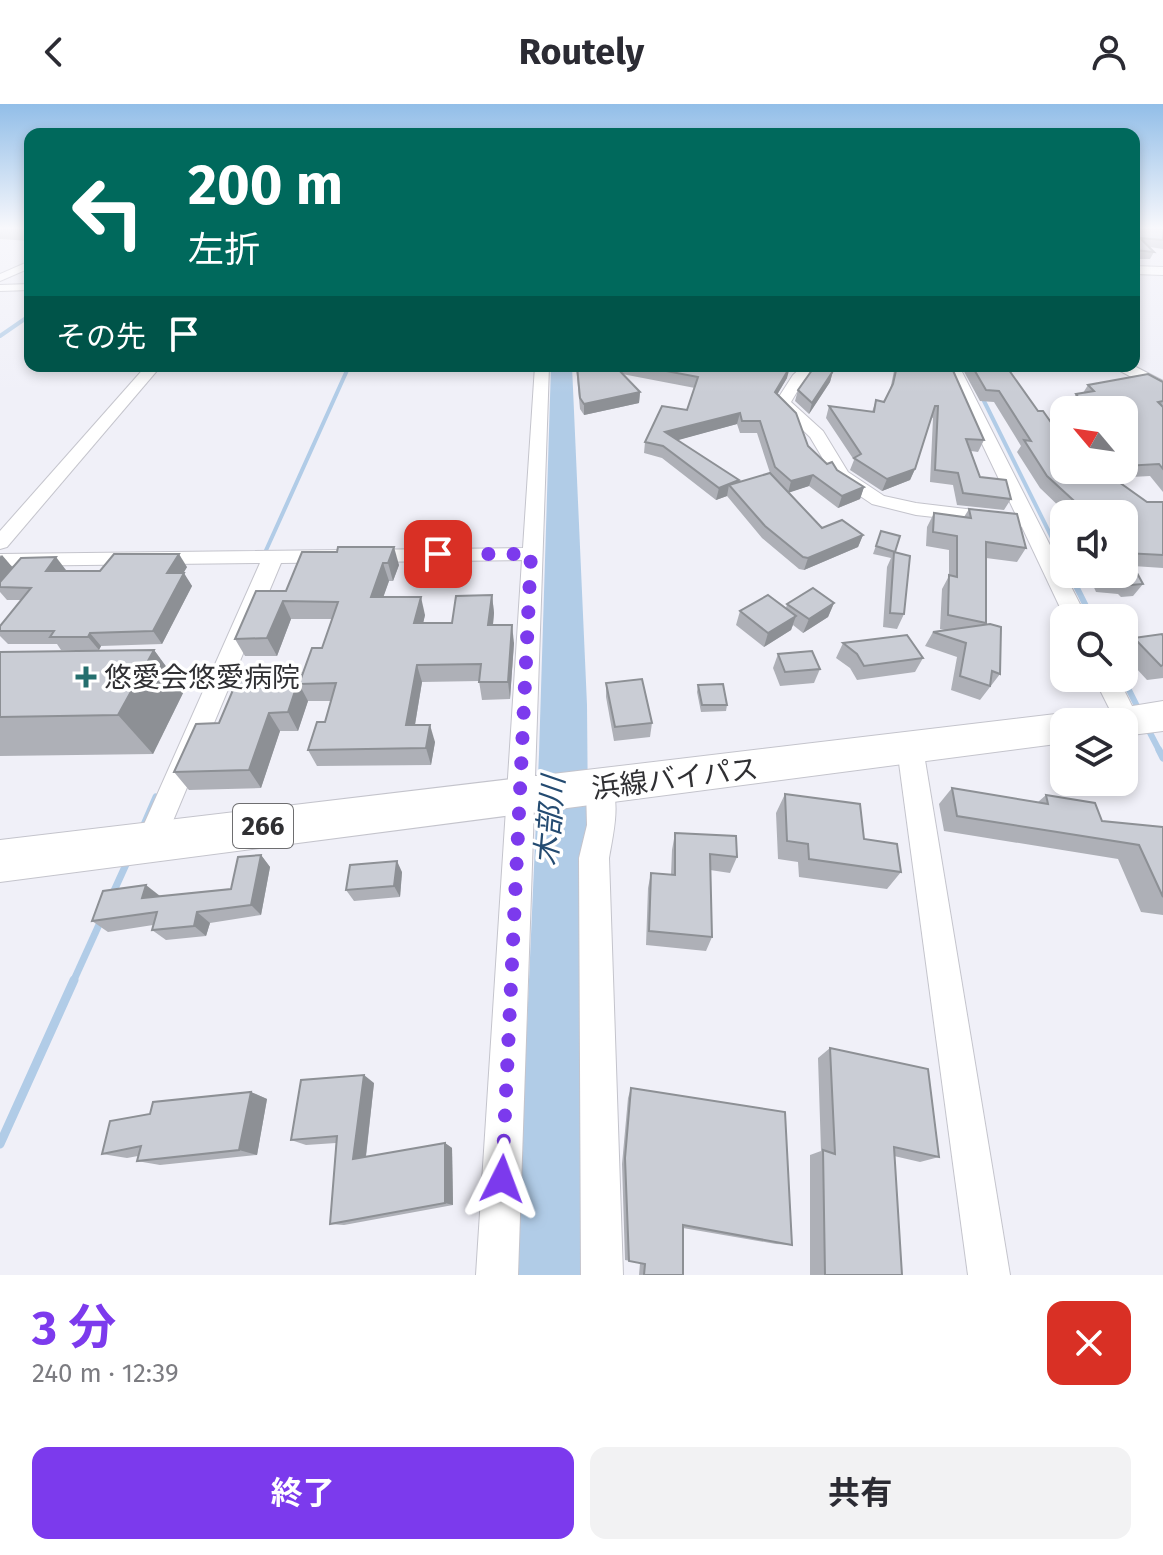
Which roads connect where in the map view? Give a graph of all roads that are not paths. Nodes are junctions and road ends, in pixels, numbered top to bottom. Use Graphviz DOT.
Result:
graph roads {
  1 [pos="24,287"];
  2 [pos="0,288"];
  3 [pos="149,372"];
  4 [pos="542,372"];
  5 [pos="804,372"];
  6 [pos="955,372"];
  7 [pos="1132,372"];
  8 [pos="1163,388"];
  9 [pos="1030,522"];
  10 [pos="0,543"];
  11 [pos="531,554"];
  12 [pos="274,555"];
  13 [pos="0,560"];
  14 [pos="1069,604"];
  15 [pos="1050,730"];
  16 [pos="910,748"];
  17 [pos="596,789"];
  18 [pos="523,795"];
  19 [pos="151,840"];
  20 [pos="0,861"];
  21 [pos="497,1275"];
  22 [pos="602,1275"];
  23 [pos="989,1275"];
  1 -- 2 [label="street"];
  3 -- 10 [label="street"];
  4 -- 11 [label="street"];
  5 -- 9 [label="street"];
  6 -- 9 [label="street"];
  7 -- 8 [label="main road"];
  9 -- 14 [label="street"];
  11 -- 12 [label="street"];
  11 -- 18 [label="street"];
  12 -- 13 [label="street"];
  12 -- 19 [label="street"];
  15 -- 16 [label="highway, 浜線バイパス / 266"];
  16 -- 17 [label="highway, 浜線バイパス / 266"];
  16 -- 23 [label="street"];
  17 -- 18 [label="highway, 浜線バイパス / 266"];
  17 -- 22 [label="street"];
  18 -- 19 [label="highway, 浜線バイパス / 266"];
  18 -- 21 [label="street"];
  19 -- 20 [label="highway, 浜線バイパス / 266"];
}
